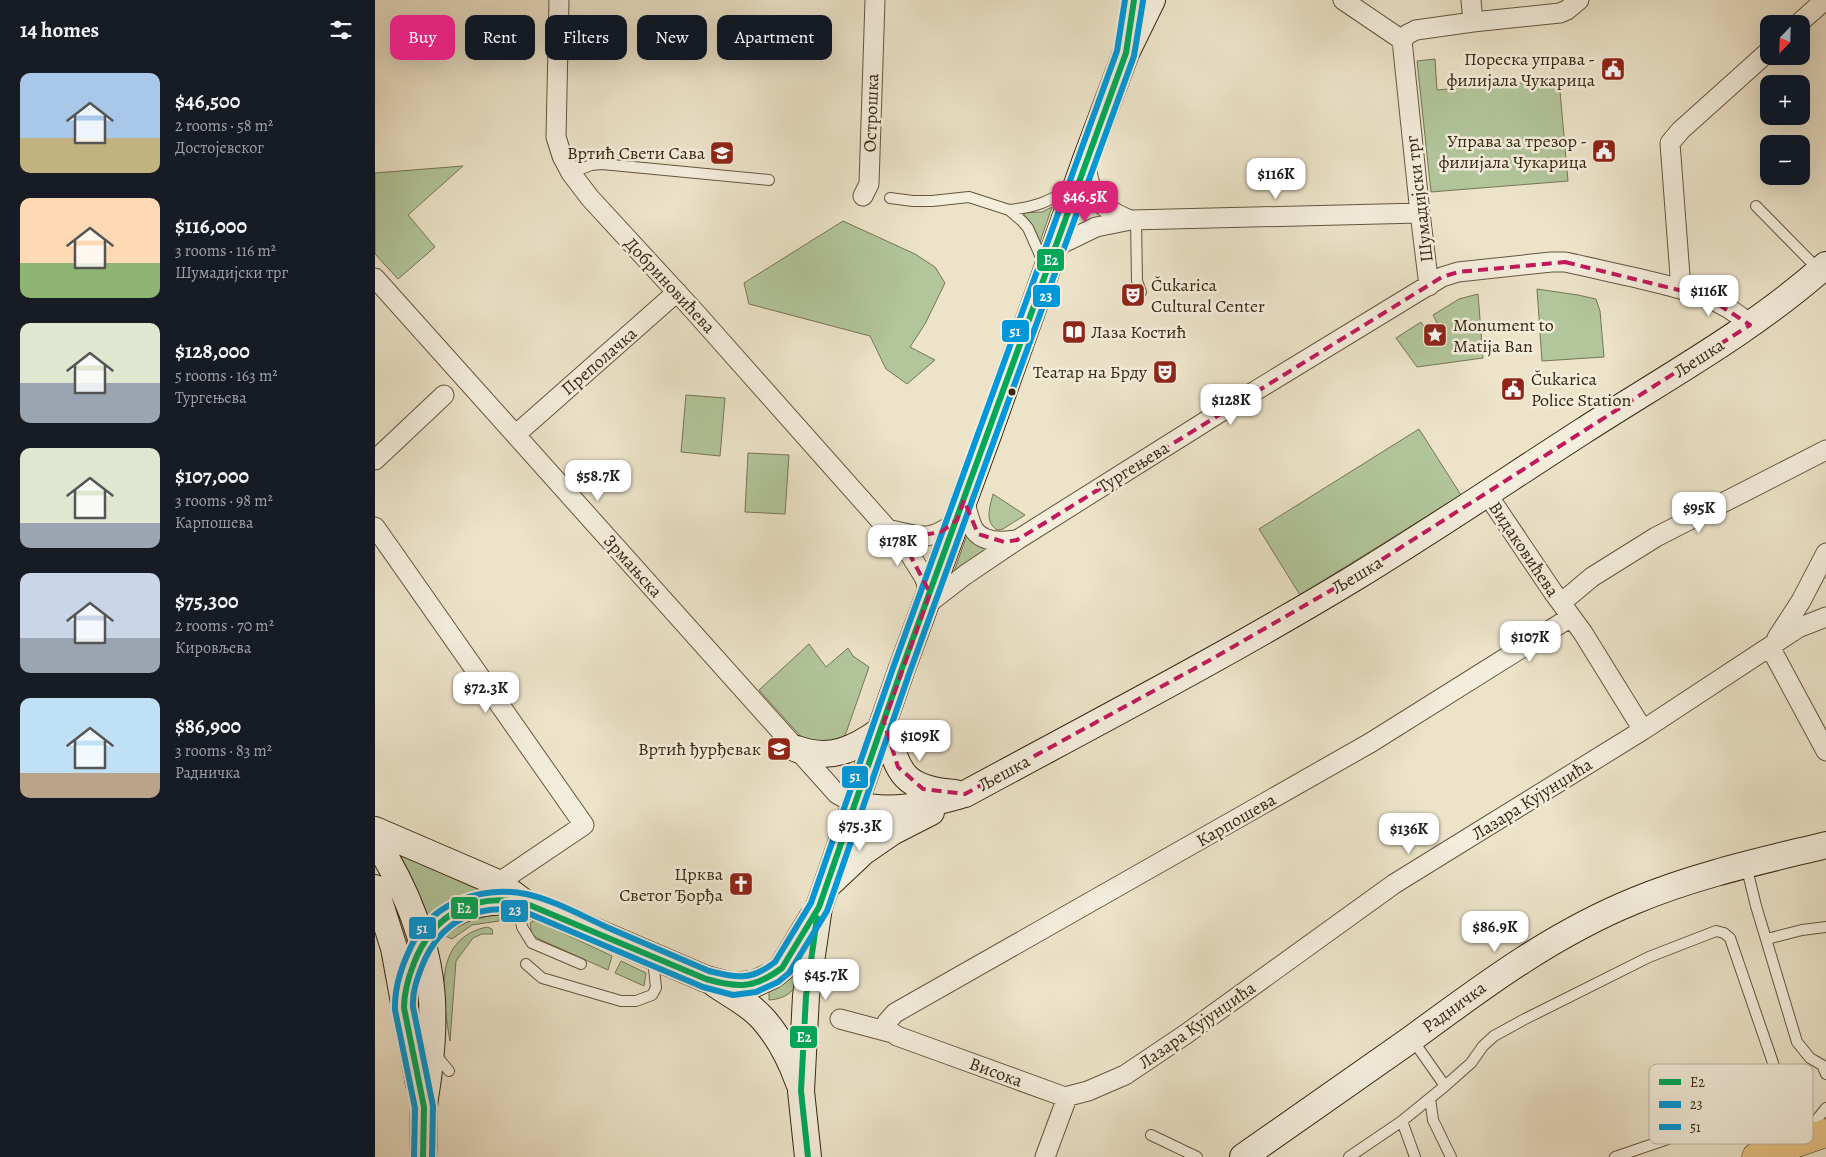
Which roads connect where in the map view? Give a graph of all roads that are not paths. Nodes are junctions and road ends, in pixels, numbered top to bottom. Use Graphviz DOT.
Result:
graph roads {
  1 [pos="559,0"];
  2 [pos="875,0"];
  3 [pos="1134,0"];
  4 [pos="1152,0"];
  5 [pos="1343,0"];
  6 [pos="1471,0"];
  7 [pos="1579,0"];
  8 [pos="1821,1"];
  9 [pos="1808,15"];
  10 [pos="1473,22"];
  11 [pos="1402,40"];
  12 [pos="1125,53"];
  13 [pos="1760,59"];
  14 [pos="571,173"];
  15 [pos="1081,174"];
  16 [pos="769,180"];
  17 [pos="863,196"];
  18 [pos="890,198"];
  19 [pos="1756,206"];
  20 [pos="1009,210"];
  21 [pos="1420,213"];
  22 [pos="1134,220"];
  23 [pos="1051,258"];
  24 [pos="1823,268"];
  25 [pos="375,278"];
  26 [pos="1429,286"];
  27 [pos="1681,289"];
  28 [pos="677,292"];
  29 [pos="1141,292"];
  30 [pos="1749,325"];
  31 [pos="444,396"];
  32 [pos="522,429"];
  33 [pos="1826,450"];
  34 [pos="375,460"];
  35 [pos="1487,494"];
  36 [pos="961,510"];
  37 [pos="375,527"];
  38 [pos="887,529"];
  39 [pos="1017,540"];
  40 [pos="1826,553"];
  41 [pos="928,600"];
  42 [pos="1566,610"];
  43 [pos="1826,617"];
  44 [pos="1771,647"];
  45 [pos="882,726"];
  46 [pos="1643,730"];
  47 [pos="797,749"];
  48 [pos="1826,751"];
  49 [pos="965,794"];
  50 [pos="855,804"];
  51 [pos="375,830"];
  52 [pos="375,840"];
  53 [pos="1826,845"];
  54 [pos="1746,864"];
  55 [pos="498,884"];
  56 [pos="375,888"];
  57 [pos="822,897"];
  58 [pos="525,903"];
  59 [pos="1826,927"];
  60 [pos="1767,939"];
  61 [pos="422,944"];
  62 [pos="653,956"];
  63 [pos="526,964"];
  64 [pos="581,964"];
  65 [pos="706,979"];
  66 [pos="403,994"];
  67 [pos="840,1019"];
  68 [pos="889,1032"];
  69 [pos="1411,1038"];
  70 [pos="431,1049"];
  71 [pos="1773,1064"];
  72 [pos="1825,1068"];
  73 [pos="449,1071"];
  74 [pos="1445,1086"];
  75 [pos="801,1091"];
  76 [pos="1065,1097"];
  77 [pos="1430,1098"];
  78 [pos="424,1107"];
  79 [pos="1826,1108"];
  80 [pos="1402,1121"];
  81 [pos="1813,1124"];
  82 [pos="1826,1133"];
  83 [pos="1151,1135"];
  84 [pos="1813,1138"];
  85 [pos="1653,1144"];
  86 [pos="1796,1144"];
  87 [pos="423,1157"];
  88 [pos="808,1157"];
  89 [pos="1045,1157"];
  90 [pos="1197,1157"];
  91 [pos="1243,1157"];
  92 [pos="1349,1157"];
  93 [pos="1415,1157"];
  94 [pos="1451,1157"];
  95 [pos="1615,1157"];
  96 [pos="1756,1157"];
  1 -- 14 [label="street, Добриновићева"];
  2 -- 17 [label="street, Острошка"];
  3 -- 12 [label="main road"];
  4 -- 12 [label="main road"];
  5 -- 11 [label="street"];
  6 -- 10 [label="street"];
  7 -- 10 [label="street"];
  8 -- 9 [label="street"];
  10 -- 11 [label="street"];
  11 -- 21 [label="street, Шумадијски трг"];
  12 -- 15 [label="main road"];
  13 -- 27 [label="street"];
  14 -- 16 [label="lane"];
  14 -- 28 [label="street, Добриновићева"];
  15 -- 20 [label="lane"];
  15 -- 22 [label="street"];
  15 -- 23 [label="main road"];
  18 -- 20 [label="lane"];
  19 -- 24 [label="lane"];
  20 -- 23 [label="lane"];
  21 -- 22 [label="street"];
  21 -- 26 [label="street, Шумадијски трг"];
  22 -- 23 [label="street"];
  22 -- 29 [label="lane"];
  23 -- 36 [label="main road"];
  24 -- 30 [label="main road, Љешка"];
  25 -- 47 [label="street, Зрмањска"];
  26 -- 27 [label="street, Шумадијски трг"];
  26 -- 39 [label="street, Тургењева"];
  27 -- 30 [label="street, Шумадијски трг"];
  28 -- 32 [label="street, Преполачка"];
  28 -- 38 [label="street, Добриновићева"];
  30 -- 35 [label="main road, Љешка"];
  31 -- 34 [label="street"];
  33 -- 42 [label="street, Карпошева"];
  35 -- 42 [label="street, Видаковићева"];
  35 -- 49 [label="main road, Љешка"];
  36 -- 38 [label="street"];
  36 -- 39 [label="street"];
  36 -- 41 [label="main road"];
  37 -- 55 [label="street"];
  38 -- 41 [label="street, Добриновићева"];
  39 -- 41 [label="street, Тургењева"];
  40 -- 44 [label="street"];
  41 -- 45 [label="main road"];
  42 -- 46 [label="street, Видаковићева"];
  42 -- 68 [label="street, Карпошева"];
  43 -- 44 [label="street, Лазара Кујунџића"];
  44 -- 46 [label="street, Лазара Кујунџића"];
  44 -- 48 [label="street"];
  45 -- 47 [label="main road"];
  45 -- 49 [label="main road"];
  45 -- 50 [label="main road"];
  46 -- 76 [label="street, Лазара Кујунџића"];
  47 -- 50 [label="street, Зрмањска"];
  49 -- 50 [label="main road, Љешка"];
  49 -- 57 [label="main road"];
  50 -- 57 [label="main road"];
  51 -- 55 [label="main road"];
  52 -- 61 [label="main road"];
  53 -- 54 [label="main road, Радничка"];
  54 -- 60 [label="lane"];
  54 -- 69 [label="main road, Радничка"];
  55 -- 58 [label="main road"];
  56 -- 66 [label="main road"];
  57 -- 65 [label="main road"];
  57 -- 75 [label="main road"];
  58 -- 61 [label="main road"];
  58 -- 62 [label="main road"];
  58 -- 64 [label="lane"];
  59 -- 60 [label="lane"];
  60 -- 72 [label="lane"];
  61 -- 66 [label="main road"];
  61 -- 70 [label="main road"];
  62 -- 63 [label="lane"];
  62 -- 65 [label="main road"];
  65 -- 75 [label="main road"];
  66 -- 78 [label="main road"];
  67 -- 68 [label="street, Висока"];
  68 -- 76 [label="street, Висока"];
  69 -- 74 [label="lane"];
  69 -- 91 [label="main road, Радничка"];
  70 -- 73 [label="lane"];
  70 -- 78 [label="main road"];
  71 -- 74 [label="lane"];
  74 -- 77 [label="lane"];
  75 -- 88 [label="main road"];
  76 -- 89 [label="street"];
  77 -- 80 [label="lane"];
  77 -- 94 [label="lane"];
  78 -- 87 [label="main road"];
  79 -- 81 [label="lane"];
  80 -- 92 [label="lane"];
  80 -- 93 [label="lane"];
  82 -- 84 [label="main road"];
  83 -- 90 [label="lane"];
  85 -- 95 [label="lane"];
  86 -- 96 [label="main road"];
}
